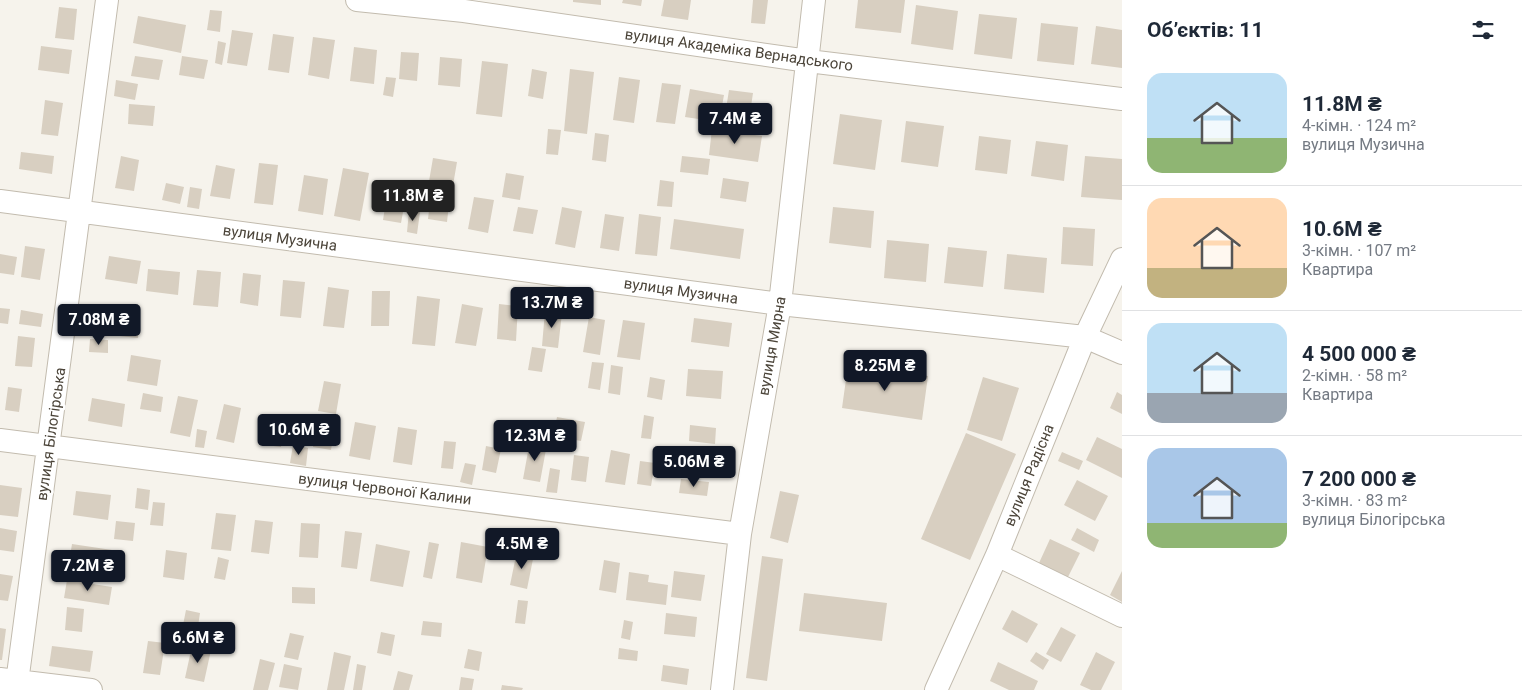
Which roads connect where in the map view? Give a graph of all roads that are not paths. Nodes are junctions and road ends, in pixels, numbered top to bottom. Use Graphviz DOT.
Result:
graph roads {
  1 [pos="107,0"];
  2 [pos="357,0"];
  3 [pos="814,0"];
  4 [pos="808,61"];
  5 [pos="1122,99"];
  6 [pos="0,201"];
  7 [pos="80,211"];
  8 [pos="1122,259"];
  9 [pos="780,304"];
  10 [pos="1085,337"];
  11 [pos="1122,353"];
  12 [pos="0,440"];
  13 [pos="49,446"];
  14 [pos="740,534"];
  15 [pos="997,555"];
  16 [pos="1122,616"];
  17 [pos="11,683"];
  18 [pos="91,690"];
  19 [pos="722,690"];
  20 [pos="936,690"];
  1 -- 7 [label="street, вулиця Білогірська"];
  2 -- 4 [label="street, вулиця Академіка Вернадського"];
  3 -- 4 [label="street, вулиця Мирна"];
  4 -- 5 [label="street, вулиця Академіка Вернадського"];
  4 -- 9 [label="street, вулиця Мирна"];
  6 -- 7 [label="street, вулиця Музична"];
  7 -- 9 [label="street, вулиця Музична"];
  7 -- 13 [label="street, вулиця Білогірська"];
  8 -- 10 [label="street, вулиця Радісна"];
  9 -- 10 [label="street, вулиця Музична"];
  9 -- 14 [label="street, вулиця Мирна"];
  10 -- 11 [label="street, вулиця Музична"];
  10 -- 15 [label="street, вулиця Радісна"];
  12 -- 13 [label="street, вулиця Червоної Калини"];
  13 -- 14 [label="street, вулиця Червоної Калини"];
  13 -- 17 [label="street, вулиця Білогірська"];
  14 -- 19 [label="street, вулиця Мирна"];
  15 -- 16 [label="street"];
  15 -- 20 [label="street, вулиця Радісна"];
  17 -- 18 [label="street"];
}
